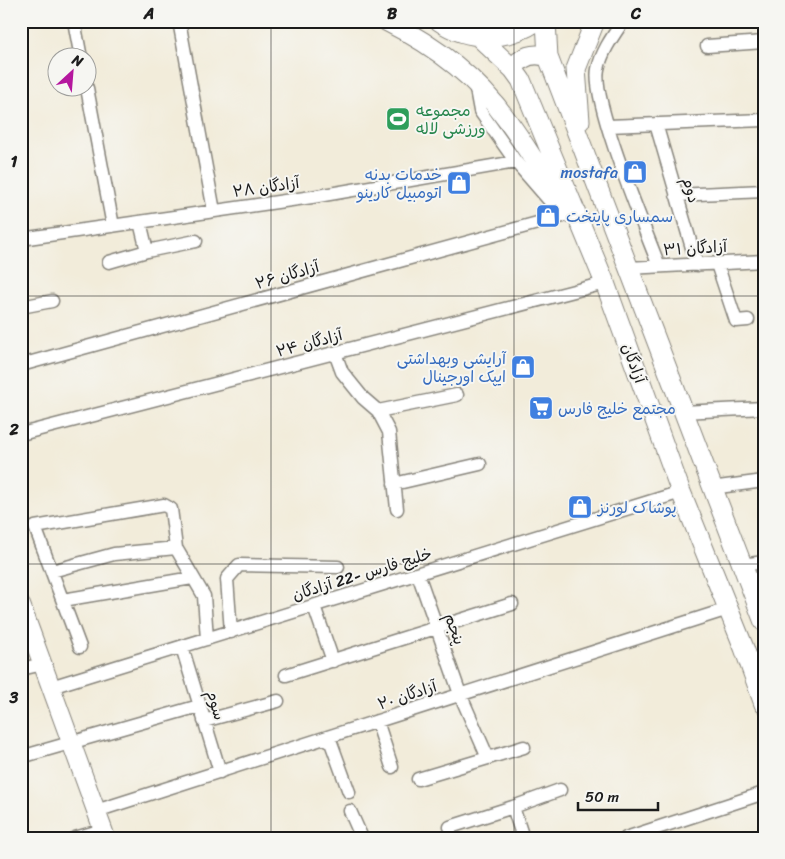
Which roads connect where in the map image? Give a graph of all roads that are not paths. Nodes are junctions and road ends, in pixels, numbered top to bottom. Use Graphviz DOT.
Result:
graph roads {
  1 [pos="74,21"];
  2 [pos="179,21"];
  3 [pos="386,21"];
  4 [pos="439,21"];
  5 [pos="537,21"];
  6 [pos="546,21"];
  7 [pos="595,21"];
  8 [pos="623,21"];
  9 [pos="479,37"];
  10 [pos="764,42"];
  11 [pos="707,46"];
  12 [pos="79,48"];
  13 [pos="548,57"];
  14 [pos="513,69"];
  15 [pos="474,80"];
  16 [pos="89,98"];
  17 [pos="764,120"];
  18 [pos="656,124"];
  19 [pos="608,126"];
  20 [pos="516,162"];
  21 [pos="594,180"];
  22 [pos="764,190"];
  23 [pos="676,195"];
  24 [pos="214,211"];
  25 [pos="568,214"];
  26 [pos="140,222"];
  27 [pos="113,226"];
  28 [pos="21,239"];
  29 [pos="196,241"];
  30 [pos="147,251"];
  31 [pos="764,261"];
  32 [pos="109,262"];
  33 [pos="697,264"];
  34 [pos="717,264"];
  35 [pos="659,266"];
  36 [pos="628,268"];
  37 [pos="605,282"];
  38 [pos="52,301"];
  39 [pos="21,307"];
  40 [pos="748,320"];
  41 [pos="335,353"];
  42 [pos="21,365"];
  43 [pos="457,395"];
  44 [pos="764,408"];
  45 [pos="378,411"];
  46 [pos="682,412"];
  47 [pos="21,434"];
  48 [pos="480,464"];
  49 [pos="764,481"];
  50 [pos="394,484"];
  51 [pos="711,488"];
  52 [pos="681,492"];
  53 [pos="397,509"];
  54 [pos="176,548"];
  55 [pos="764,562"];
  56 [pos="742,565"];
  57 [pos="338,567"];
  58 [pos="52,571"];
  59 [pos="418,574"];
  60 [pos="192,578"];
  61 [pos="63,600"];
  62 [pos="512,604"];
  63 [pos="21,605"];
  64 [pos="314,606"];
  65 [pos="728,609"];
  66 [pos="764,622"];
  67 [pos="438,628"];
  68 [pos="231,632"];
  69 [pos="207,639"];
  70 [pos="80,647"];
  71 [pos="182,647"];
  72 [pos="332,661"];
  73 [pos="43,664"];
  74 [pos="21,669"];
  75 [pos="286,676"];
  76 [pos="51,687"];
  77 [pos="460,694"];
  78 [pos="278,701"];
  79 [pos="764,704"];
  80 [pos="200,706"];
  81 [pos="204,721"];
  82 [pos="377,721"];
  83 [pos="329,737"];
  84 [pos="72,744"];
  85 [pos="524,746"];
  86 [pos="21,757"];
  87 [pos="488,758"];
  88 [pos="392,767"];
  89 [pos="220,772"];
  90 [pos="418,779"];
  91 [pos="560,790"];
  92 [pos="348,792"];
  93 [pos="764,793"];
  94 [pos="514,807"];
  95 [pos="96,811"];
  96 [pos="350,811"];
  97 [pos="450,827"];
  98 [pos="105,834"];
  99 [pos="75,838"];
  100 [pos="362,838"];
  101 [pos="523,838"];
  102 [pos="626,838"];
  1 -- 12 [label="street"];
  2 -- 24 [label="street"];
  3 -- 15 [label="main road"];
  4 -- 9 [label="main road"];
  5 -- 9 [label="main road"];
  6 -- 13 [label="main road, آزادگان"];
  7 -- 21 [label="main road"];
  8 -- 19 [label="street"];
  9 -- 14 [label="main road, آزادگان"];
  10 -- 11 [label="street"];
  13 -- 14 [label="main road"];
  13 -- 21 [label="main road, آزادگان"];
  14 -- 25 [label="main road, آزادگان"];
  15 -- 20 [label="street"];
  15 -- 25 [label="main road"];
  16 -- 27 [label="street"];
  17 -- 18 [label="street"];
  18 -- 19 [label="street"];
  18 -- 23 [label="street, دوم"];
  19 -- 35 [label="street"];
  20 -- 24 [label="street, ۲۸ آزادگان"];
  20 -- 25 [label="street"];
  21 -- 36 [label="main road, آزادگان"];
  22 -- 23 [label="street"];
  23 -- 33 [label="street, دوم"];
  24 -- 26 [label="street, ۲۸ آزادگان"];
  25 -- 37 [label="main road, آزادگان"];
  25 -- 42 [label="street, ۲۶ آزادگان"];
  26 -- 27 [label="street, ۲۸ آزادگان"];
  26 -- 30 [label="street"];
  27 -- 28 [label="street, ۲۸ آزادگان"];
  29 -- 30 [label="street"];
  30 -- 32 [label="street"];
  31 -- 34 [label="street, ۳۱ آزادگان"];
  33 -- 34 [label="street, ۳۱ آزادگان"];
  33 -- 35 [label="street, ۳۱ آزادگان"];
  34 -- 40 [label="street"];
  35 -- 36 [label="street, ۳۱ آزادگان"];
  36 -- 46 [label="main road, آزادگان"];
  37 -- 41 [label="street, ۲۴ آزادگان"];
  37 -- 52 [label="main road, آزادگان"];
  38 -- 39 [label="street"];
  41 -- 45 [label="street"];
  41 -- 47 [label="street, ۲۴ آزادگان"];
  43 -- 45 [label="street"];
  44 -- 46 [label="street"];
  45 -- 50 [label="street"];
  46 -- 51 [label="main road, آزادگان"];
  48 -- 50 [label="street"];
  49 -- 51 [label="street"];
  50 -- 53 [label="street"];
  51 -- 56 [label="main road, آزادگان"];
  52 -- 59 [label="street, خلیج فارس -22 آزادگان"];
  52 -- 65 [label="main road, آزادگان"];
  54 -- 58 [label="street"];
  54 -- 58 [label="street"];
  54 -- 60 [label="street"];
  55 -- 56 [label="street"];
  56 -- 66 [label="main road, آزادگان"];
  57 -- 68 [label="street"];
  58 -- 61 [label="street"];
  59 -- 64 [label="street, خلیج فارس -22 آزادگان"];
  59 -- 67 [label="street, پنجم"];
  60 -- 61 [label="street"];
  60 -- 69 [label="street"];
  61 -- 70 [label="street"];
  62 -- 67 [label="street"];
  63 -- 73 [label="street"];
  64 -- 68 [label="street, خلیج فارس -22 آزادگان"];
  64 -- 72 [label="street"];
  65 -- 77 [label="street, ۲۰ آزادگان"];
  65 -- 79 [label="main road, آزادگان"];
  67 -- 72 [label="street"];
  67 -- 77 [label="street, پنجم"];
  68 -- 69 [label="street, خلیج فارس -22 آزادگان"];
  69 -- 71 [label="street, خلیج فارس -22 آزادگان"];
  71 -- 76 [label="street, خلیج فارس -22 آزادگان"];
  71 -- 80 [label="street, سوم"];
  72 -- 75 [label="street"];
  73 -- 74 [label="street"];
  73 -- 76 [label="street"];
  76 -- 84 [label="street"];
  77 -- 82 [label="street, ۲۰ آزادگان"];
  77 -- 87 [label="street, پنجم"];
  78 -- 81 [label="street"];
  80 -- 81 [label="street, سوم"];
  80 -- 84 [label="street"];
  81 -- 89 [label="street, سوم"];
  82 -- 83 [label="street, ۲۰ آزادگان"];
  82 -- 88 [label="street"];
  83 -- 89 [label="street, ۲۰ آزادگان"];
  83 -- 92 [label="street"];
  84 -- 86 [label="street"];
  84 -- 95 [label="street"];
  85 -- 87 [label="street"];
  87 -- 90 [label="street"];
  89 -- 95 [label="street, ۲۰ آزادگان"];
  91 -- 94 [label="street"];
  93 -- 102 [label="street"];
  94 -- 97 [label="street"];
  94 -- 101 [label="street"];
  95 -- 98 [label="street"];
  96 -- 100 [label="street"];
  98 -- 99 [label="street"];
}
